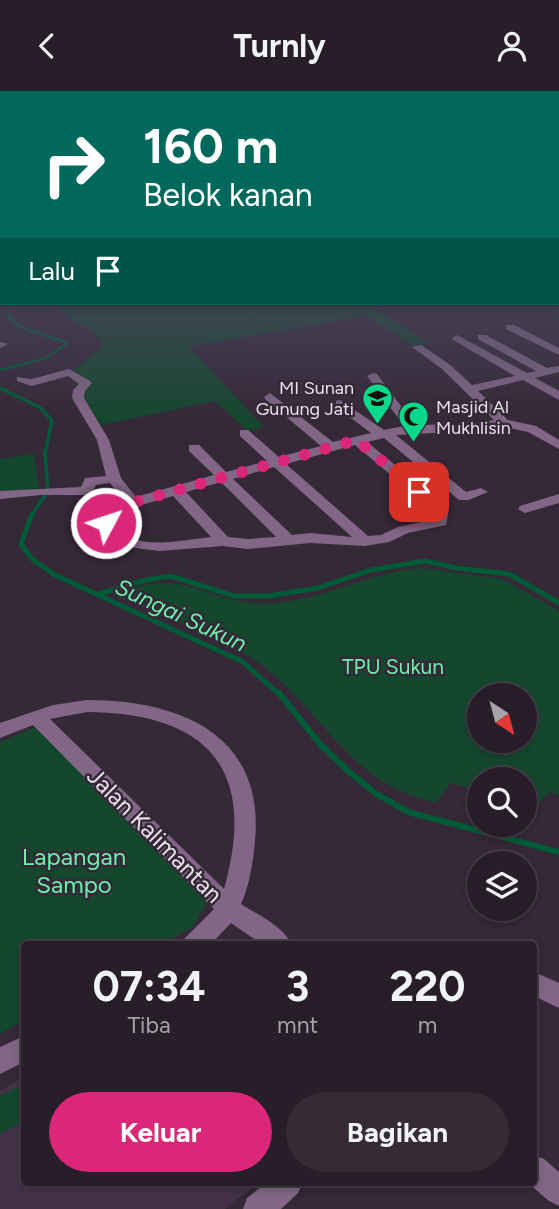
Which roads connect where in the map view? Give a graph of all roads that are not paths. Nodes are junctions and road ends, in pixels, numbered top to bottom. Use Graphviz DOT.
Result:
graph roads {
  1 [pos="510,327"];
  2 [pos="482,337"];
  3 [pos="457,338"];
  4 [pos="417,348"];
  5 [pos="559,352"];
  6 [pos="559,369"];
  7 [pos="546,372"];
  8 [pos="373,376"];
  9 [pos="522,377"];
  10 [pos="21,379"];
  11 [pos="470,389"];
  12 [pos="559,396"];
  13 [pos="270,397"];
  14 [pos="340,404"];
  15 [pos="499,422"];
  16 [pos="412,429"];
  17 [pos="244,433"];
  18 [pos="384,435"];
  19 [pos="357,440"];
  20 [pos="559,445"];
  21 [pos="331,447"];
  22 [pos="194,448"];
  23 [pos="276,463"];
  24 [pos="223,477"];
  25 [pos="114,479"];
  26 [pos="176,490"];
  27 [pos="481,492"];
  28 [pos="0,495"];
  29 [pos="559,498"];
  30 [pos="132,502"];
  31 [pos="525,509"];
  32 [pos="223,541"];
  33 [pos="289,541"];
  34 [pos="365,541"];
  35 [pos="37,717"];
  36 [pos="2,725"];
  37 [pos="229,909"];
  38 [pos="198,941"];
  39 [pos="275,941"];
  40 [pos="537,985"];
  41 [pos="559,996"];
  42 [pos="21,1050"];
  43 [pos="0,1061"];
  44 [pos="537,1171"];
  45 [pos="285,1186"];
  46 [pos="559,1191"];
  47 [pos="264,1207"];
  1 -- 5 [label="street"];
  2 -- 7 [label="street"];
  3 -- 9 [label="street"];
  4 -- 11 [label="street"];
  6 -- 7 [label="street"];
  7 -- 9 [label="street"];
  8 -- 16 [label="street"];
  9 -- 11 [label="street"];
  9 -- 12 [label="street"];
  10 -- 25 [label="street"];
  11 -- 15 [label="street"];
  13 -- 21 [label="street"];
  14 -- 18 [label="street"];
  15 -- 16 [label="street"];
  15 -- 20 [label="street"];
  16 -- 18 [label="street"];
  17 -- 23 [label="street"];
  18 -- 19 [label="street"];
  18 -- 27 [label="street"];
  19 -- 21 [label="street"];
  19 -- 34 [label="street"];
  21 -- 23 [label="street"];
  22 -- 24 [label="street"];
  23 -- 24 [label="street"];
  23 -- 34 [label="street"];
  24 -- 26 [label="street"];
  24 -- 33 [label="street"];
  25 -- 28 [label="street"];
  25 -- 30 [label="street"];
  26 -- 30 [label="street"];
  26 -- 32 [label="street"];
  29 -- 31 [label="street"];
  30 -- 32 [label="street"];
  32 -- 33 [label="street"];
  33 -- 34 [label="street"];
  35 -- 36 [label="street"];
  35 -- 37 [label="street, Jalan Kalimantan"];
  35 -- 37 [label="street"];
  37 -- 38 [label="street"];
  37 -- 39 [label="street, Jalan Kalimantan"];
  40 -- 41 [label="street"];
  42 -- 43 [label="street"];
  44 -- 46 [label="street"];
  45 -- 47 [label="street"];
}
